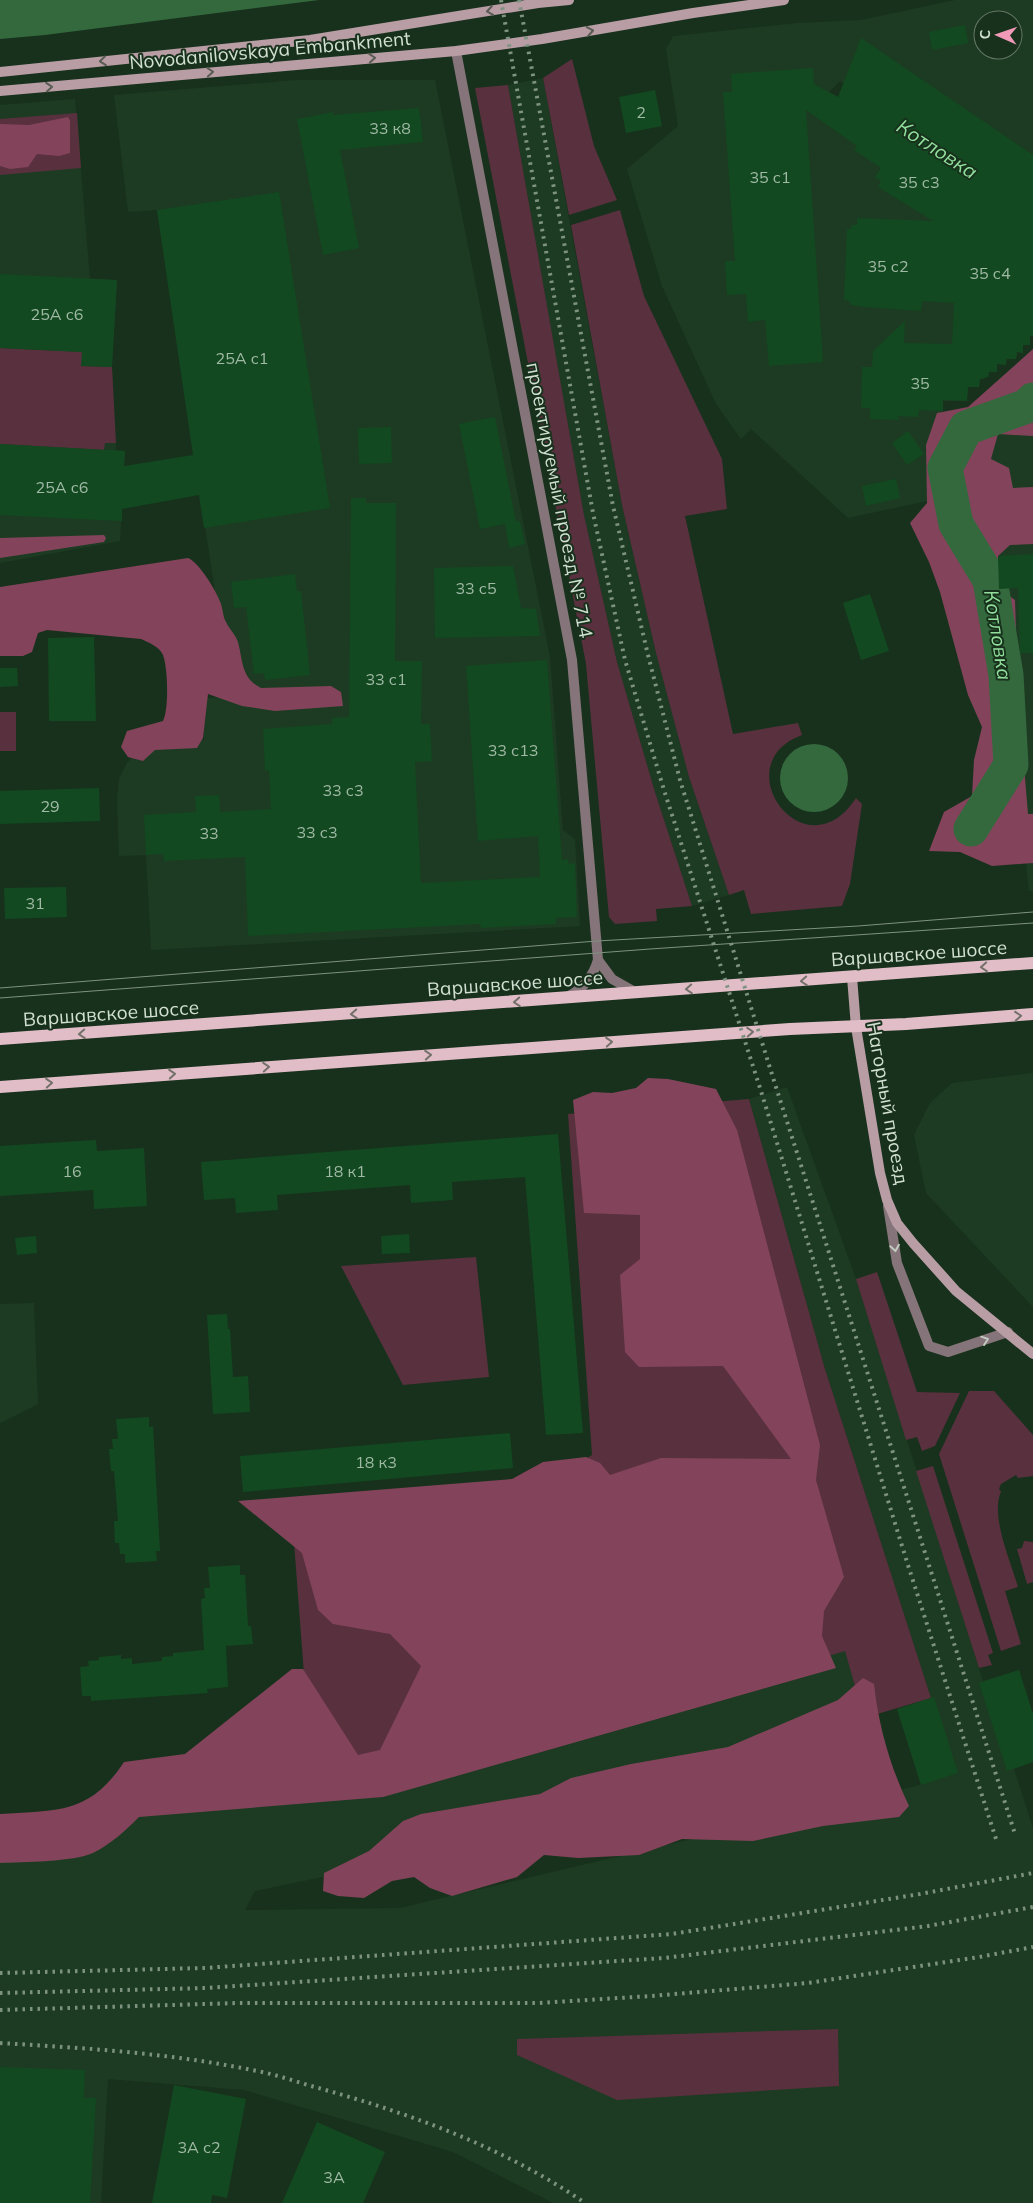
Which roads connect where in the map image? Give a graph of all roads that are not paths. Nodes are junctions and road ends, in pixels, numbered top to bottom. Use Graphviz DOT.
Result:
graph roads {
  1 [pos="569,0"];
  2 [pos="784,0"];
  3 [pos="456,51"];
  4 [pos="0,72"];
  5 [pos="0,91"];
  6 [pos="598,960"];
  7 [pos="1033,964"];
  8 [pos="852,977"];
  9 [pos="637,993"];
  10 [pos="565,998"];
  11 [pos="1033,1014"];
  12 [pos="856,1027"];
  13 [pos="0,1039"];
  14 [pos="0,1087"];
  15 [pos="887,1200"];
  16 [pos="1008,1332"];
  17 [pos="1033,1354"];
  1 -- 4 [label="main road, Novodanilovskaya Embankment, one-way"];
  3 -- 2 [label="main road, Novodanilovskaya Embankment, one-way"];
  5 -- 3 [label="main road, Novodanilovskaya Embankment, one-way"];
  3 -- 6 [label="street, проектируемый проезд № 714"];
  6 -- 9 [label="street"];
  6 -- 10 [label="street"];
  7 -- 8 [label="main road, Варшавское шоссе, one-way"];
  8 -- 9 [label="main road, Варшавское шоссе, one-way"];
  8 -- 12 [label="main road, Нагорный проезд"];
  9 -- 10 [label="main road, Варшавское шоссе"];
  10 -- 13 [label="main road, Варшавское шоссе, one-way"];
  12 -- 11 [label="main road, one-way"];
  14 -- 12 [label="main road, one-way"];
  12 -- 15 [label="main road, Нагорный проезд"];
  15 -- 16 [label="main road, Нагорный проезд"];
  15 -- 16 [label="street, one-way"];
  16 -- 17 [label="main road, Нагорный проезд"];
}
